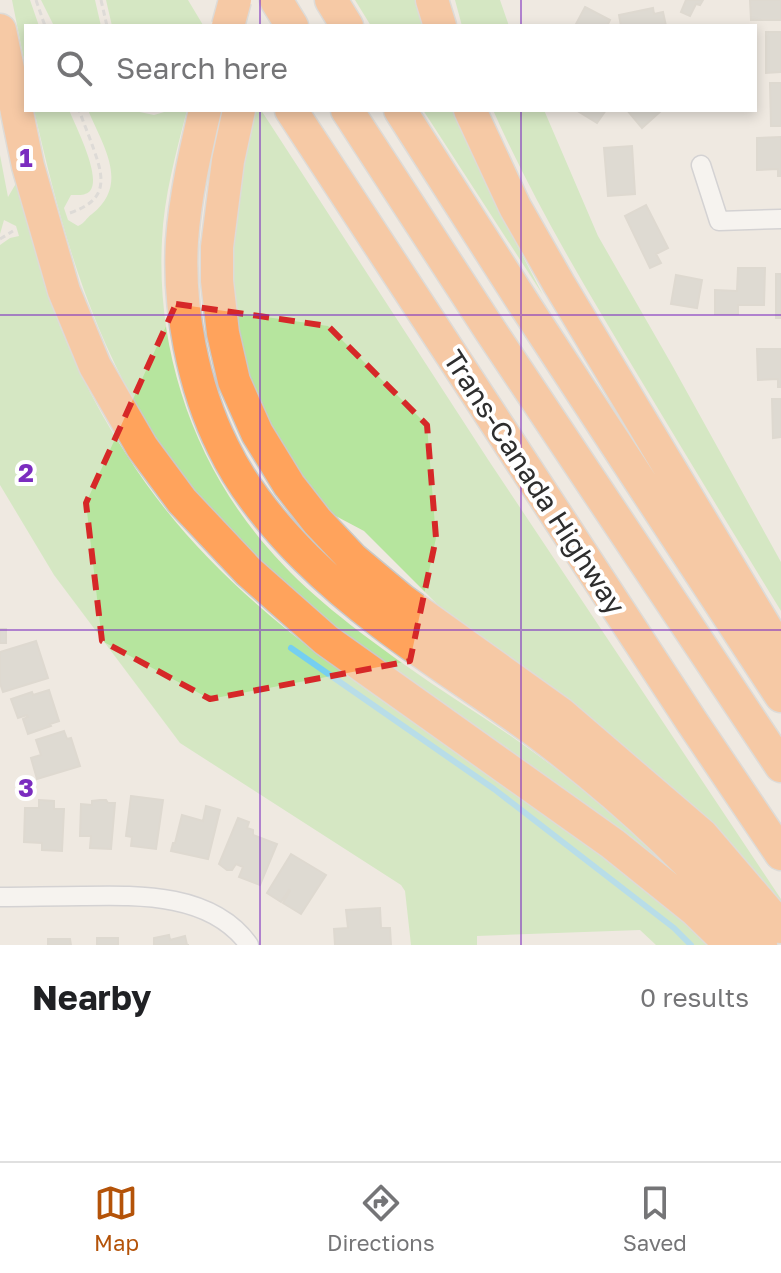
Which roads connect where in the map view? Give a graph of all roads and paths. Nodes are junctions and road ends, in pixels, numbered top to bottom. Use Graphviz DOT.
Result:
graph roads {
  1 [pos="36,0"];
  2 [pos="101,0"];
  3 [pos="219,0"];
  4 [pos="235,0"];
  5 [pos="267,0"];
  6 [pos="276,0"];
  7 [pos="331,0"];
  8 [pos="432,0"];
  9 [pos="44,24"];
  10 [pos="107,24"];
  11 [pos="229,24"];
  12 [pos="235,24"];
  13 [pos="261,24"];
  14 [pos="291,24"];
  15 [pos="346,24"];
  16 [pos="439,24"];
  17 [pos="0,30"];
  18 [pos="80,112"];
  19 [pos="205,112"];
  20 [pos="292,112"];
  21 [pos="348,112"];
  22 [pos="401,112"];
  23 [pos="471,112"];
  24 [pos="238,113"];
  25 [pos="701,165"];
  26 [pos="68,214"];
  27 [pos="781,219"];
  28 [pos="13,231"];
  29 [pos="0,239"];
  30 [pos="781,653"];
  31 [pos="781,696"];
  32 [pos="781,766"];
  33 [pos="781,854"];
  34 [pos="0,897"];
  35 [pos="781,927"];
  36 [pos="249,945"];
  37 [pos="731,945"];
  38 [pos="761,945"];
  1 -- 9 [label="path"];
  2 -- 10 [label="path"];
  3 -- 12 [label="highway"];
  4 -- 11 [label="highway, bridge"];
  5 -- 13 [label="highway"];
  6 -- 14 [label="highway"];
  7 -- 15 [label="highway"];
  8 -- 16 [label="highway"];
  17 -- 37 [label="highway"];
  18 -- 26 [label="path"];
  19 -- 38 [label="highway"];
  20 -- 33 [label="highway, Trans-Canada Highway"];
  21 -- 32 [label="highway, Trans-Canada Highway"];
  22 -- 31 [label="highway"];
  23 -- 30 [label="highway"];
  24 -- 35 [label="highway"];
  25 -- 27 [label="street"];
  28 -- 29 [label="path"];
  34 -- 36 [label="street"];
}
